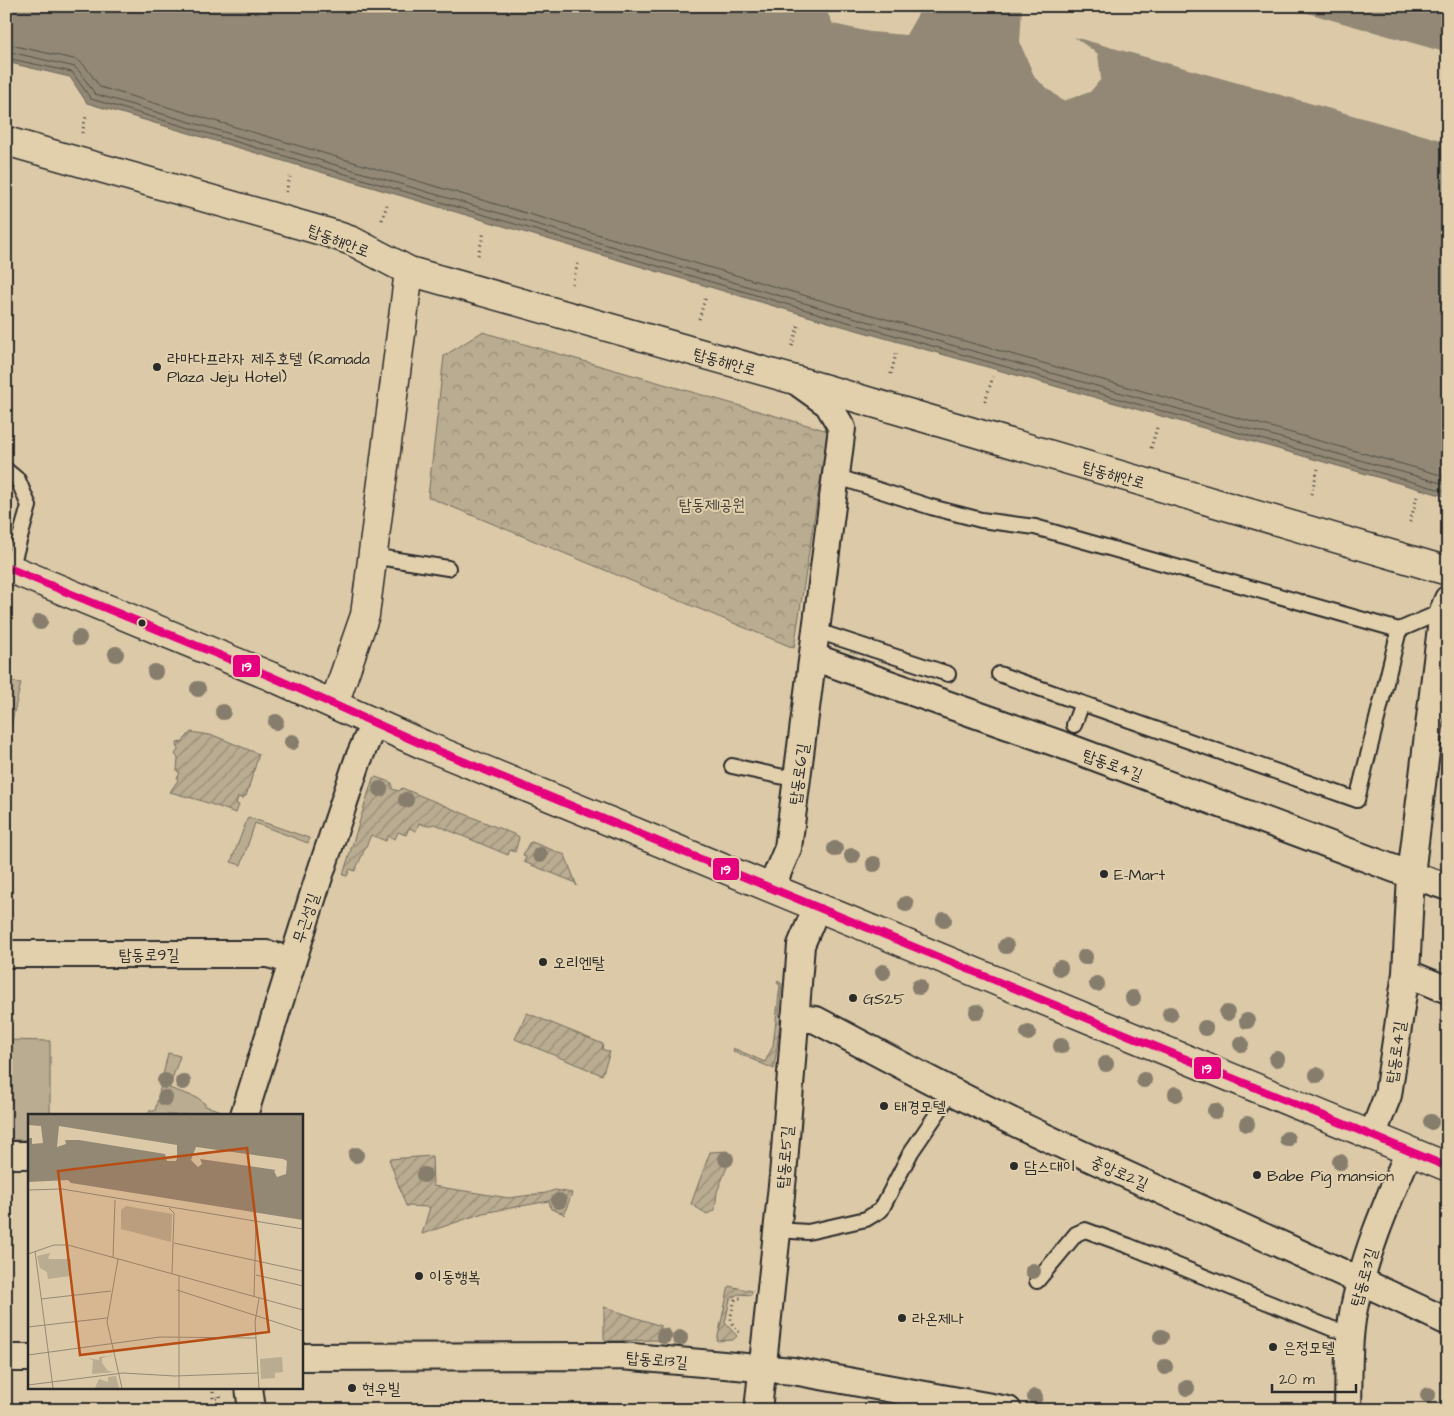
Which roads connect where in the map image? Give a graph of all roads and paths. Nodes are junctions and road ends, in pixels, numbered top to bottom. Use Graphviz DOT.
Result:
graph roads {
  1 [pos="86,117"];
  2 [pos="81,134"];
  3 [pos="6,141"];
  4 [pos="290,177"];
  5 [pos="286,193"];
  6 [pos="387,205"];
  7 [pos="382,220"];
  8 [pos="484,232"];
  9 [pos="478,255"];
  10 [pos="579,260"];
  11 [pos="409,271"];
  12 [pos="572,284"];
  13 [pos="706,296"];
  14 [pos="699,319"];
  15 [pos="799,323"];
  16 [pos="792,346"];
  17 [pos="897,350"];
  18 [pos="891,374"];
  19 [pos="993,377"];
  20 [pos="795,380"];
  21 [pos="985,401"];
  22 [pos="1158,424"];
  23 [pos="1151,448"];
  24 [pos="1318,469"];
  25 [pos="6,470"];
  26 [pos="835,476"];
  27 [pos="1311,494"];
  28 [pos="1418,497"];
  29 [pos="1410,522"];
  30 [pos="372,556"];
  31 [pos="8,568"];
  32 [pos="448,568"];
  33 [pos="1448,571"];
  34 [pos="1445,605"];
  35 [pos="1399,630"];
  36 [pos="817,631"];
  37 [pos="813,657"];
  38 [pos="948,674"];
  39 [pos="999,674"];
  40 [pos="1082,703"];
  41 [pos="334,704"];
  42 [pos="374,723"];
  43 [pos="1074,725"];
  44 [pos="732,766"];
  45 [pos="798,780"];
  46 [pos="1411,875"];
  47 [pos="1448,887"];
  48 [pos="771,888"];
  49 [pos="817,906"];
  50 [pos="6,954"];
  51 [pos="291,960"];
  52 [pos="1406,973"];
  53 [pos="1448,990"];
  54 [pos="795,1017"];
  55 [pos="949,1091"];
  56 [pos="244,1114"];
  57 [pos="1372,1136"];
  58 [pos="1409,1151"];
  59 [pos="6,1155"];
  60 [pos="28,1155"];
  61 [pos="1448,1167"];
  62 [pos="778,1230"];
  63 [pos="1361,1280"];
  64 [pos="1036,1281"];
  65 [pos="746,1298"];
  66 [pos="1448,1322"];
  67 [pos="1350,1332"];
  68 [pos="742,1334"];
  69 [pos="302,1357"];
  70 [pos="6,1358"];
  71 [pos="28,1358"];
  72 [pos="763,1367"];
  73 [pos="213,1388"];
  74 [pos="220,1388"];
  75 [pos="248,1388"];
  76 [pos="252,1410"];
  77 [pos="758,1410"];
  78 [pos="1008,1410"];
  79 [pos="1348,1410"];
  1 -- 2 [label="path"];
  3 -- 11 [label="street, 탑동해안로"];
  4 -- 5 [label="path"];
  6 -- 7 [label="path"];
  8 -- 9 [label="path"];
  10 -- 12 [label="path"];
  11 -- 20 [label="street, 탑동해안로"];
  11 -- 30 [label="street"];
  13 -- 14 [label="path"];
  15 -- 16 [label="path"];
  17 -- 18 [label="path"];
  19 -- 21 [label="path"];
  20 -- 26 [label="street, 탑동로6길"];
  20 -- 33 [label="street, 탑동해안로"];
  22 -- 23 [label="path"];
  24 -- 27 [label="path"];
  25 -- 31 [label="lane"];
  26 -- 35 [label="lane"];
  26 -- 36 [label="street, 탑동로6길"];
  28 -- 29 [label="path"];
  30 -- 32 [label="lane"];
  30 -- 41 [label="street"];
  31 -- 41 [label="street"];
  34 -- 35 [label="lane"];
  34 -- 46 [label="street, 탑동로4길"];
  35 -- 40 [label="lane"];
  36 -- 37 [label="street, 탑동로6길"];
  36 -- 38 [label="lane"];
  37 -- 45 [label="street, 탑동로6길"];
  37 -- 46 [label="street, 탑동로4길"];
  39 -- 40 [label="lane"];
  40 -- 43 [label="lane"];
  41 -- 42 [label="street"];
  42 -- 48 [label="street"];
  42 -- 51 [label="street, 무근성길"];
  44 -- 45 [label="lane"];
  45 -- 48 [label="street, 탑동로6길"];
  46 -- 47 [label="street, 탑동로4길"];
  46 -- 52 [label="street, 탑동로4길"];
  48 -- 49 [label="street"];
  49 -- 54 [label="street, 탑동로5길"];
  49 -- 57 [label="street"];
  50 -- 51 [label="street, 탑동로9길"];
  51 -- 56 [label="street, 무근성길"];
  52 -- 53 [label="street"];
  52 -- 57 [label="street, 탑동로4길"];
  54 -- 55 [label="street, 중앙로2길"];
  54 -- 62 [label="street, 탑동로5길"];
  55 -- 62 [label="lane"];
  55 -- 63 [label="street, 중앙로2길"];
  57 -- 58 [label="street"];
  58 -- 61 [label="street"];
  58 -- 63 [label="street, 탑동로3길"];
  59 -- 60 [label="street"];
  62 -- 72 [label="street, 탑동로5길"];
  63 -- 66 [label="street, 중앙로2길"];
  63 -- 67 [label="street, 탑동로3길"];
  64 -- 67 [label="lane"];
  65 -- 68 [label="path"];
  67 -- 79 [label="street, 탑동로3길"];
  69 -- 72 [label="street, 탑동로13길"];
  70 -- 71 [label="street"];
  72 -- 77 [label="street, 탑동로5길"];
  72 -- 78 [label="street, 탑동로13길"];
  73 -- 74 [label="path"];
  75 -- 76 [label="street"];
}
